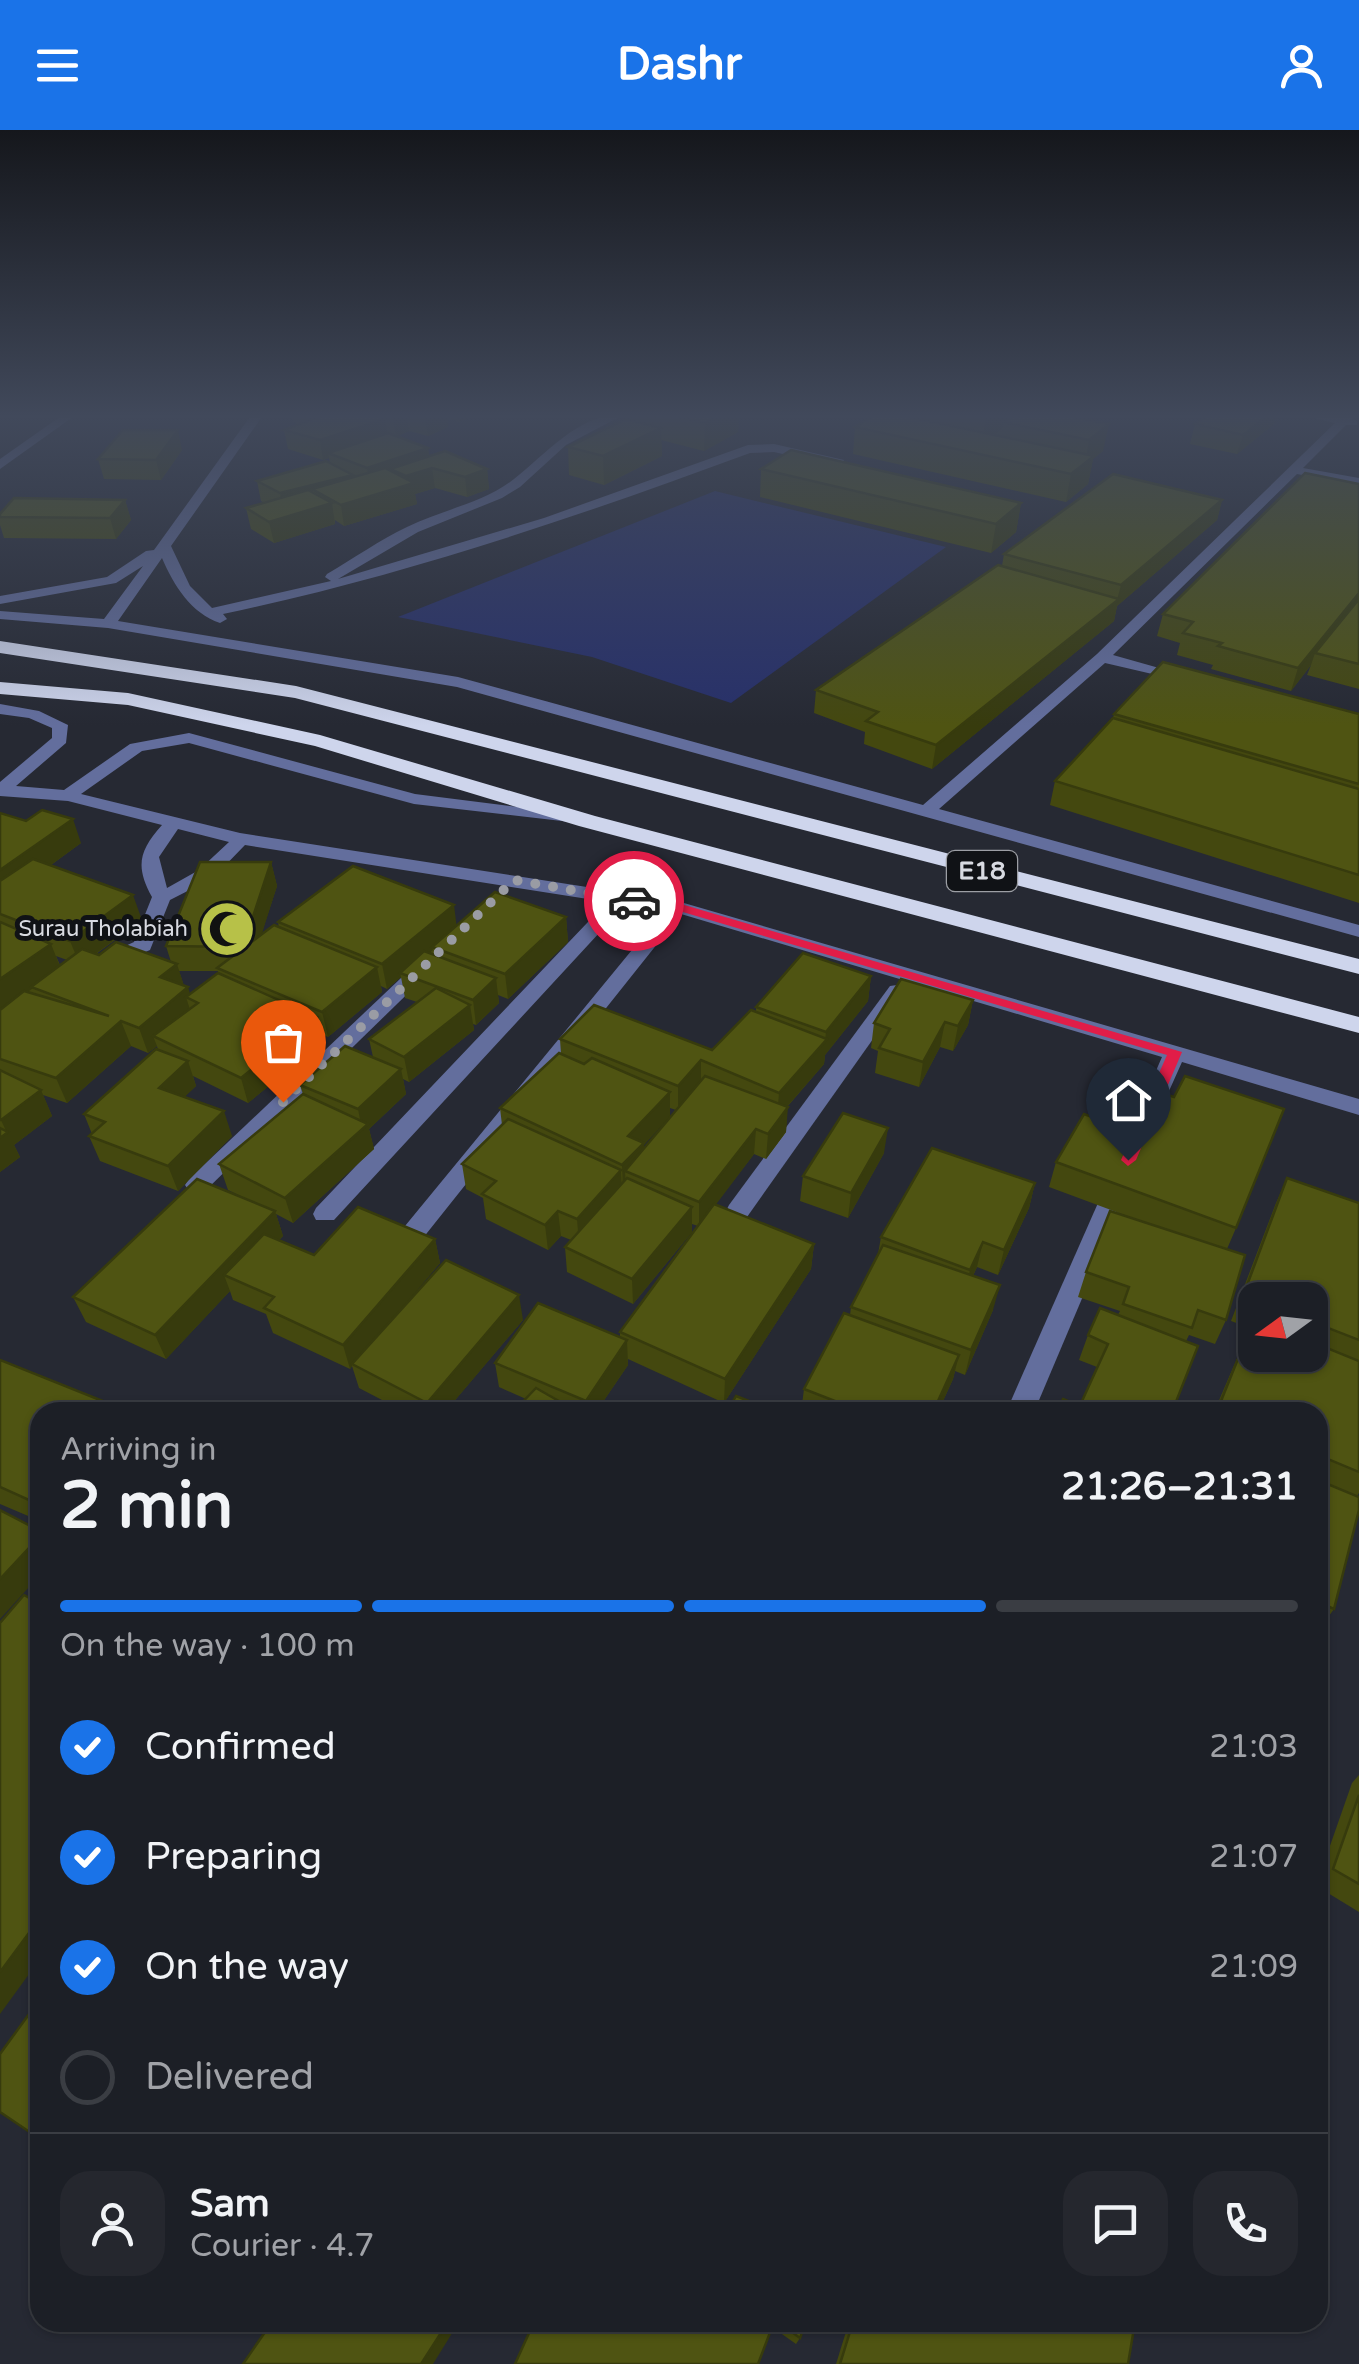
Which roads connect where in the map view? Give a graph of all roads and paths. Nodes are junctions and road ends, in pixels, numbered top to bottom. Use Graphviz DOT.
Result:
graph roads {
  1 [pos="184,518"];
  2 [pos="440,518"];
  3 [pos="561,518"];
  4 [pos="1246,518"];
  5 [pos="164,546"];
  6 [pos="302,594"];
  7 [pos="0,600"];
  8 [pos="208,612"];
  9 [pos="0,615"];
  10 [pos="108,624"];
  11 [pos="0,647"];
  12 [pos="272,648"];
  13 [pos="1102,658"];
  14 [pos="1212,687"];
  15 [pos="0,688"];
  16 [pos="0,709"];
  17 [pos="0,790"];
  18 [pos="68,796"];
  19 [pos="929,810"];
  20 [pos="588,821"];
  21 [pos="174,822"];
  22 [pos="240,839"];
  23 [pos="162,897"];
  24 [pos="620,899"];
  25 [pos="677,906"];
  26 [pos="1359,932"];
  27 [pos="442,950"];
  28 [pos="1359,967"];
  29 [pos="94,968"];
  30 [pos="908,974"];
  31 [pos="1359,1026"];
  32 [pos="1175,1052"];
  33 [pos="1359,1107"];
  34 [pos="197,1185"];
  35 [pos="738,1211"];
  36 [pos="325,1214"];
  37 [pos="414,1232"];
  38 [pos="1024,1402"];
  1 -- 5 [label="street"];
  2 -- 6 [label="street"];
  3 -- 6 [label="street"];
  4 -- 13 [label="street"];
  5 -- 7 [label="street"];
  5 -- 8 [label="street"];
  5 -- 10 [label="street"];
  6 -- 8 [label="street"];
  8 -- 12 [label="street"];
  9 -- 10 [label="street"];
  10 -- 12 [label="street"];
  11 -- 28 [label="highway, E18"];
  12 -- 19 [label="street"];
  13 -- 14 [label="street"];
  13 -- 19 [label="street"];
  15 -- 20 [label="highway, E18"];
  16 -- 17 [label="street"];
  17 -- 18 [label="street"];
  18 -- 20 [label="street"];
  18 -- 21 [label="street"];
  19 -- 26 [label="street"];
  20 -- 31 [label="highway, E18"];
  21 -- 22 [label="street"];
  21 -- 23 [label="street"];
  22 -- 23 [label="street"];
  22 -- 24 [label="street"];
  23 -- 29 [label="street"];
  24 -- 25 [label="street"];
  24 -- 36 [label="street"];
  25 -- 30 [label="street"];
  25 -- 37 [label="street"];
  27 -- 34 [label="street"];
  30 -- 32 [label="street"];
  30 -- 35 [label="street"];
  32 -- 33 [label="street"];
  32 -- 38 [label="street"];
}
